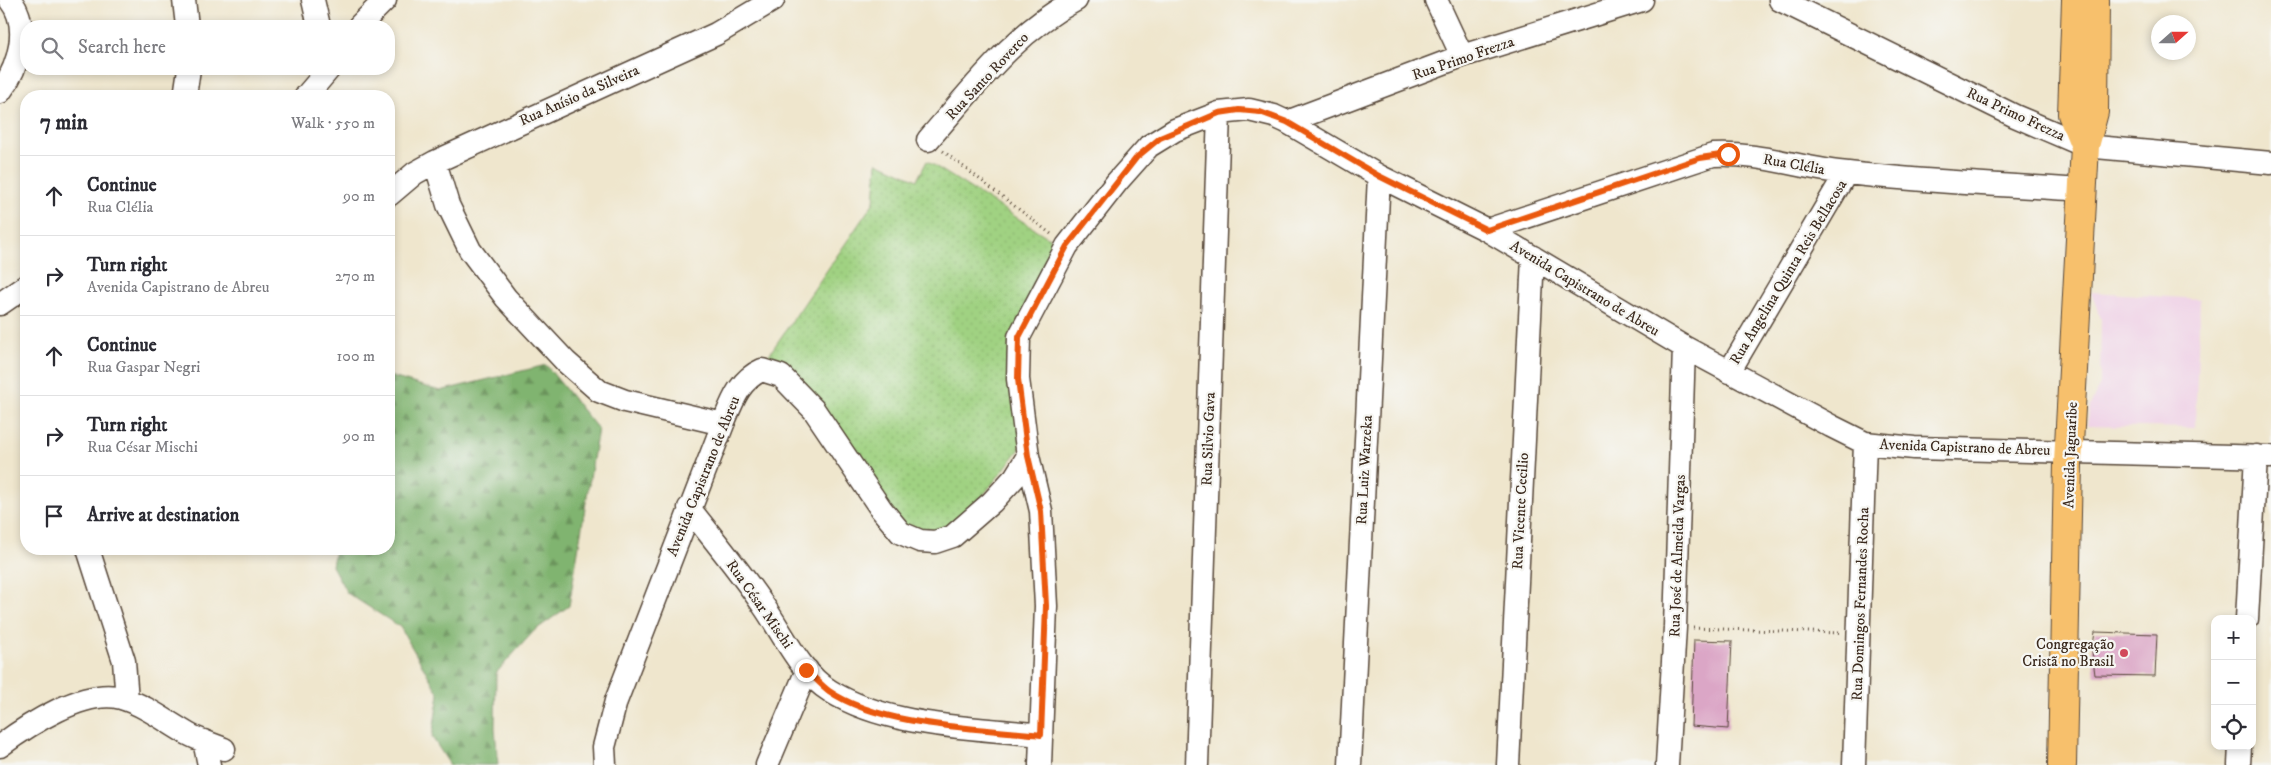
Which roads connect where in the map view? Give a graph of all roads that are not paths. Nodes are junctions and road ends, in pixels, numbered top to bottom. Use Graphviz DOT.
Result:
graph roads {
  1 [pos="10,0"];
  2 [pos="184,0"];
  3 [pos="313,0"];
  4 [pos="385,0"];
  5 [pos="773,0"];
  6 [pos="1076,0"];
  7 [pos="1436,0"];
  8 [pos="1642,0"];
  9 [pos="1780,0"];
  10 [pos="2076,0"];
  11 [pos="2095,0"];
  12 [pos="186,20"];
  13 [pos="317,20"];
  14 [pos="365,20"];
  15 [pos="20,29"];
  16 [pos="20,50"];
  17 [pos="1462,56"];
  18 [pos="188,75"];
  19 [pos="323,75"];
  20 [pos="186,90"];
  21 [pos="311,90"];
  22 [pos="0,92"];
  23 [pos="1219,113"];
  24 [pos="1287,122"];
  25 [pos="928,140"];
  26 [pos="2085,146"];
  27 [pos="435,162"];
  28 [pos="2271,163"];
  29 [pos="1846,173"];
  30 [pos="1379,176"];
  31 [pos="395,190"];
  32 [pos="2083,190"];
  33 [pos="1487,230"];
  34 [pos="1533,257"];
  35 [pos="20,290"];
  36 [pos="0,304"];
  37 [pos="1684,347"];
  38 [pos="1729,372"];
  39 [pos="723,424"];
  40 [pos="1865,443"];
  41 [pos="2069,451"];
  42 [pos="1028,456"];
  43 [pos="2264,456"];
  44 [pos="689,508"];
  45 [pos="90,555"];
  46 [pos="2247,615"];
  47 [pos="806,670"];
  48 [pos="127,700"];
  49 [pos="1041,735"];
  50 [pos="0,746"];
  51 [pos="2240,750"];
  52 [pos="209,765"];
  53 [pos="605,765"];
  54 [pos="767,765"];
  55 [pos="1040,765"];
  56 [pos="1197,765"];
  57 [pos="1350,765"];
  58 [pos="1508,765"];
  59 [pos="1667,765"];
  60 [pos="1854,765"];
  61 [pos="2062,765"];
  62 [pos="2239,765"];
  1 -- 15 [label="street"];
  2 -- 12 [label="street"];
  3 -- 13 [label="street"];
  4 -- 14 [label="street"];
  5 -- 27 [label="street, Rua Anísio da Silveira"];
  6 -- 25 [label="street, Rua Santo Roverco"];
  7 -- 17 [label="street"];
  8 -- 17 [label="street, Rua Primo Frezza"];
  9 -- 26 [label="street, Rua Primo Frezza"];
  10 -- 26 [label="main road, Avenida Jaguaribe"];
  11 -- 26 [label="main road, Avenida Jaguaribe"];
  16 -- 22 [label="street"];
  17 -- 24 [label="street, Rua Primo Frezza"];
  18 -- 20 [label="street"];
  19 -- 21 [label="street"];
  23 -- 24 [label="street, Avenida Capistrano de Abreu"];
  23 -- 42 [label="street, Avenida Capistrano de Abreu"];
  23 -- 56 [label="street, Rua Silvio Gava"];
  24 -- 30 [label="street, Avenida Capistrano de Abreu"];
  26 -- 28 [label="street, Rua Primo Frezza"];
  26 -- 32 [label="main road, Avenida Jaguaribe"];
  27 -- 31 [label="street, Rua Anísio da Silveira"];
  27 -- 39 [label="street"];
  29 -- 32 [label="street, Rua Clélia"];
  29 -- 33 [label="street, Rua Clélia"];
  29 -- 38 [label="street, Rua Angelina Quinta Reis Bellacosa"];
  30 -- 33 [label="street, Avenida Capistrano de Abreu"];
  30 -- 57 [label="street, Rua Luiz Warzeka"];
  32 -- 41 [label="main road, Avenida Jaguaribe"];
  33 -- 34 [label="street, Avenida Capistrano de Abreu"];
  34 -- 37 [label="street, Avenida Capistrano de Abreu"];
  34 -- 58 [label="street, Rua Vicente Cecilio"];
  35 -- 36 [label="street"];
  37 -- 38 [label="street, Avenida Capistrano de Abreu"];
  37 -- 59 [label="street, Rua José de Almeida Vargas"];
  38 -- 40 [label="street, Avenida Capistrano de Abreu"];
  39 -- 42 [label="street, Avenida Capistrano de Abreu"];
  39 -- 44 [label="street, Avenida Capistrano de Abreu"];
  40 -- 41 [label="street, Avenida Capistrano de Abreu"];
  40 -- 60 [label="street, Rua Domingos Fernandes Rocha"];
  41 -- 43 [label="street, Avenida Capistrano de Abreu"];
  41 -- 61 [label="main road, Avenida Jaguaribe"];
  42 -- 49 [label="street"];
  43 -- 46 [label="street"];
  44 -- 47 [label="street, Rua César Mischi"];
  44 -- 53 [label="street, Avenida Capistrano de Abreu"];
  45 -- 48 [label="street"];
  47 -- 49 [label="street, Rua César Mischi"];
  47 -- 54 [label="street"];
  48 -- 50 [label="street"];
  48 -- 52 [label="street"];
  49 -- 55 [label="street"];
  51 -- 62 [label="street"];
}
